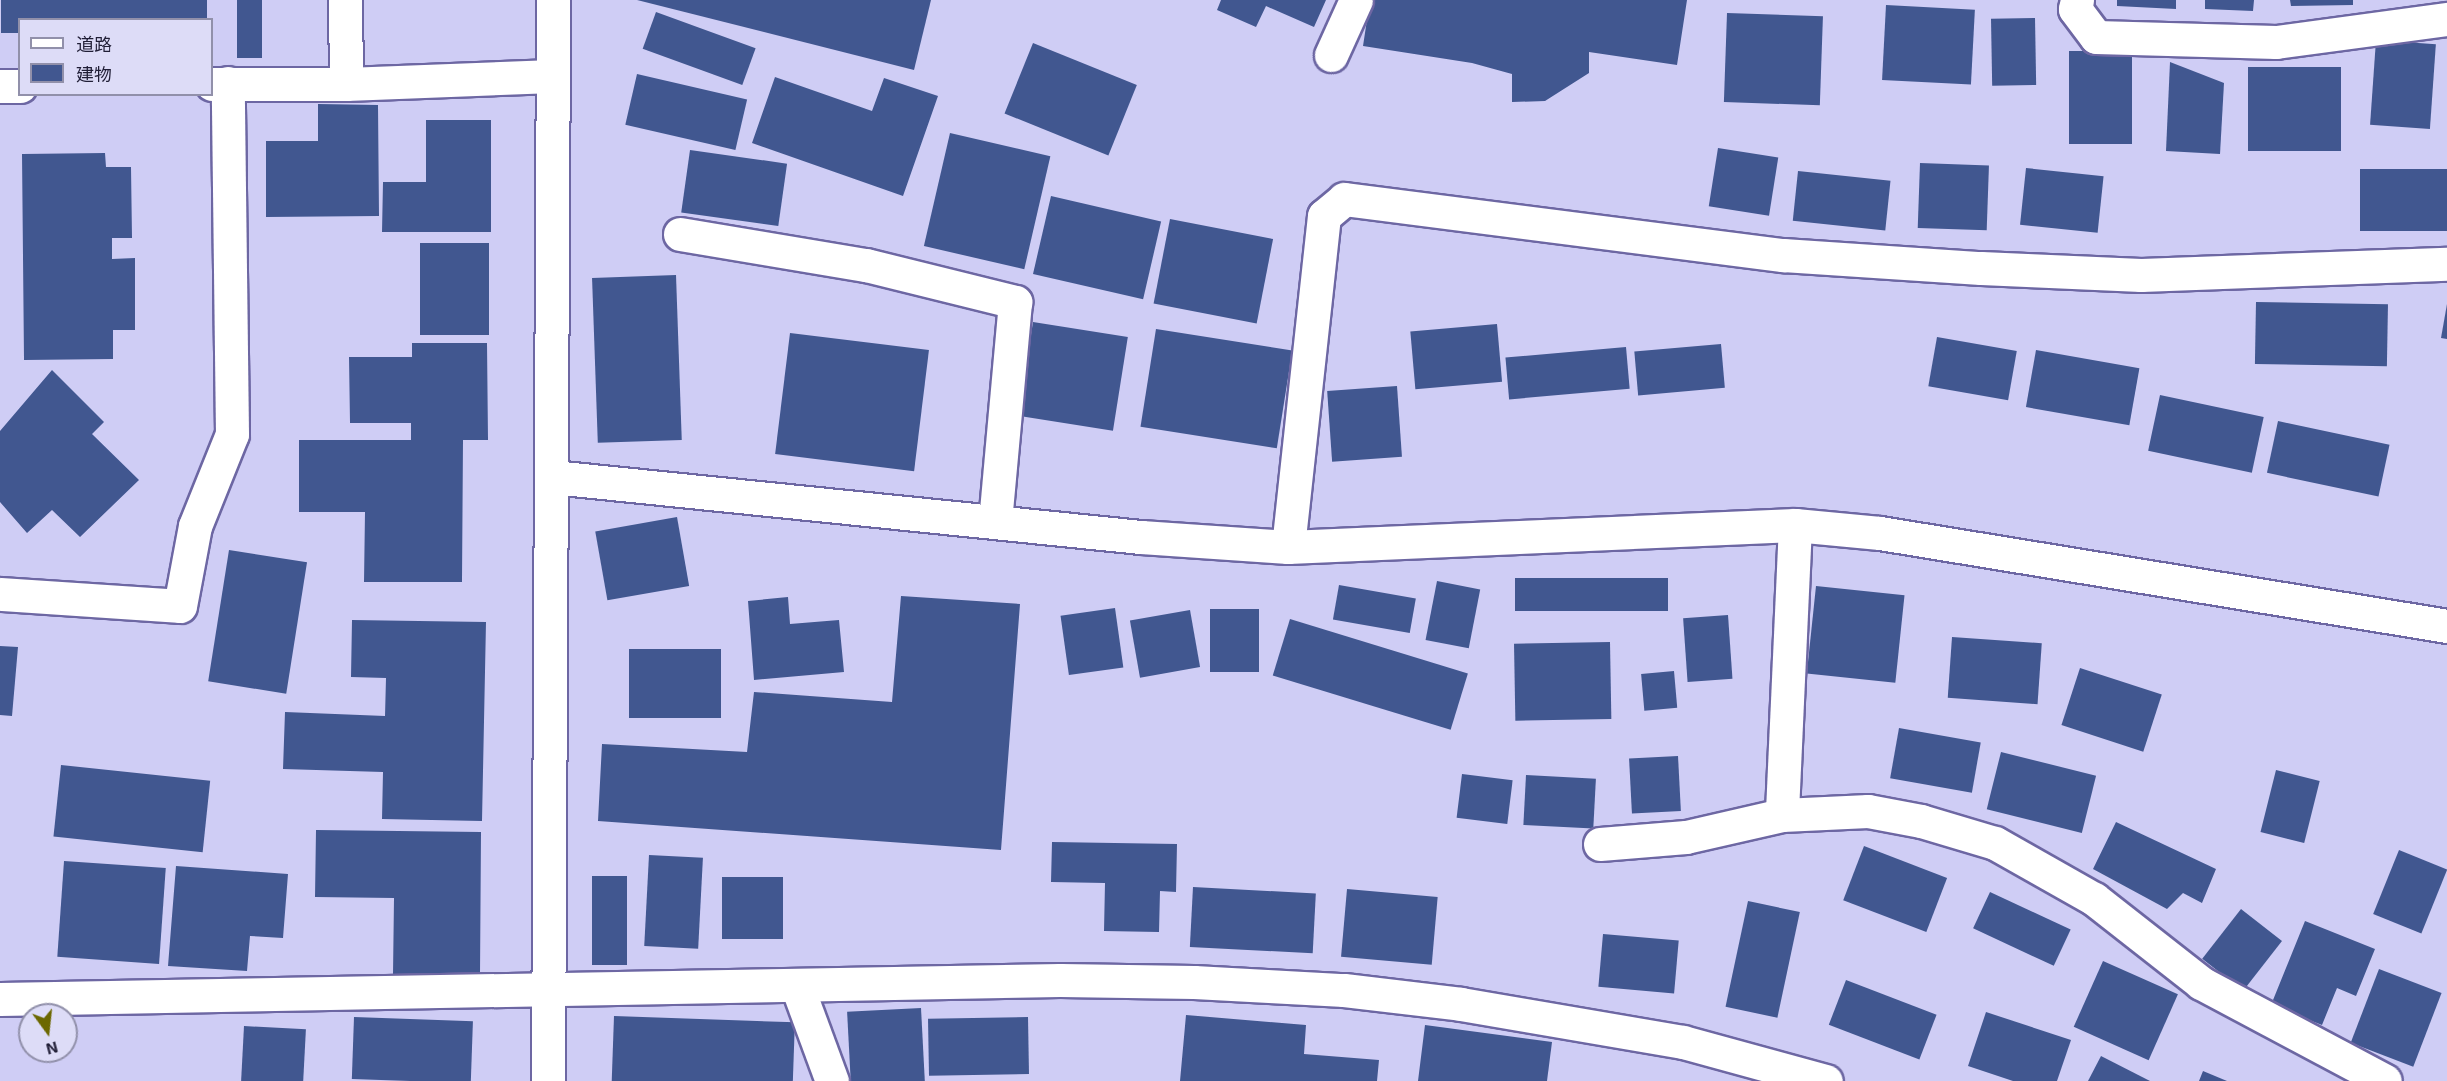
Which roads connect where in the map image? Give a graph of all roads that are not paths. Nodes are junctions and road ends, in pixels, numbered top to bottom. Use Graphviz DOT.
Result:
graph roads {
  1 [pos="345,0"];
  2 [pos="553,0"];
  3 [pos="1356,0"];
  4 [pos="2077,0"];
  5 [pos="2447,19"];
  6 [pos="1331,55"];
  7 [pos="553,76"];
  8 [pos="220,83"];
  9 [pos="346,84"];
  10 [pos="0,86"];
  11 [pos="18,86"];
  12 [pos="680,234"];
  13 [pos="2447,264"];
  14 [pos="553,477"];
  15 [pos="995,520"];
  16 [pos="1795,525"];
  17 [pos="1288,547"];
  18 [pos="0,594"];
  19 [pos="2447,626"];
  20 [pos="1782,816"];
  21 [pos="1600,844"];
  22 [pos="797,986"];
  23 [pos="548,989"];
  24 [pos="0,999"];
  25 [pos="548,1081"];
  26 [pos="832,1081"];
  27 [pos="1826,1081"];
  28 [pos="2385,1081"];
  1 -- 9 [label="street"];
  2 -- 7 [label="street"];
  3 -- 6 [label="street"];
  4 -- 5 [label="street"];
  7 -- 9 [label="street"];
  7 -- 14 [label="street"];
  8 -- 9 [label="street"];
  8 -- 18 [label="street"];
  10 -- 11 [label="street"];
  12 -- 15 [label="street"];
  13 -- 17 [label="street"];
  14 -- 15 [label="street"];
  14 -- 23 [label="street"];
  15 -- 17 [label="street"];
  16 -- 17 [label="street"];
  16 -- 19 [label="street"];
  16 -- 20 [label="street"];
  20 -- 21 [label="street"];
  20 -- 28 [label="street"];
  22 -- 23 [label="street"];
  22 -- 26 [label="street"];
  22 -- 27 [label="street"];
  23 -- 24 [label="street"];
  23 -- 25 [label="street"];
}
